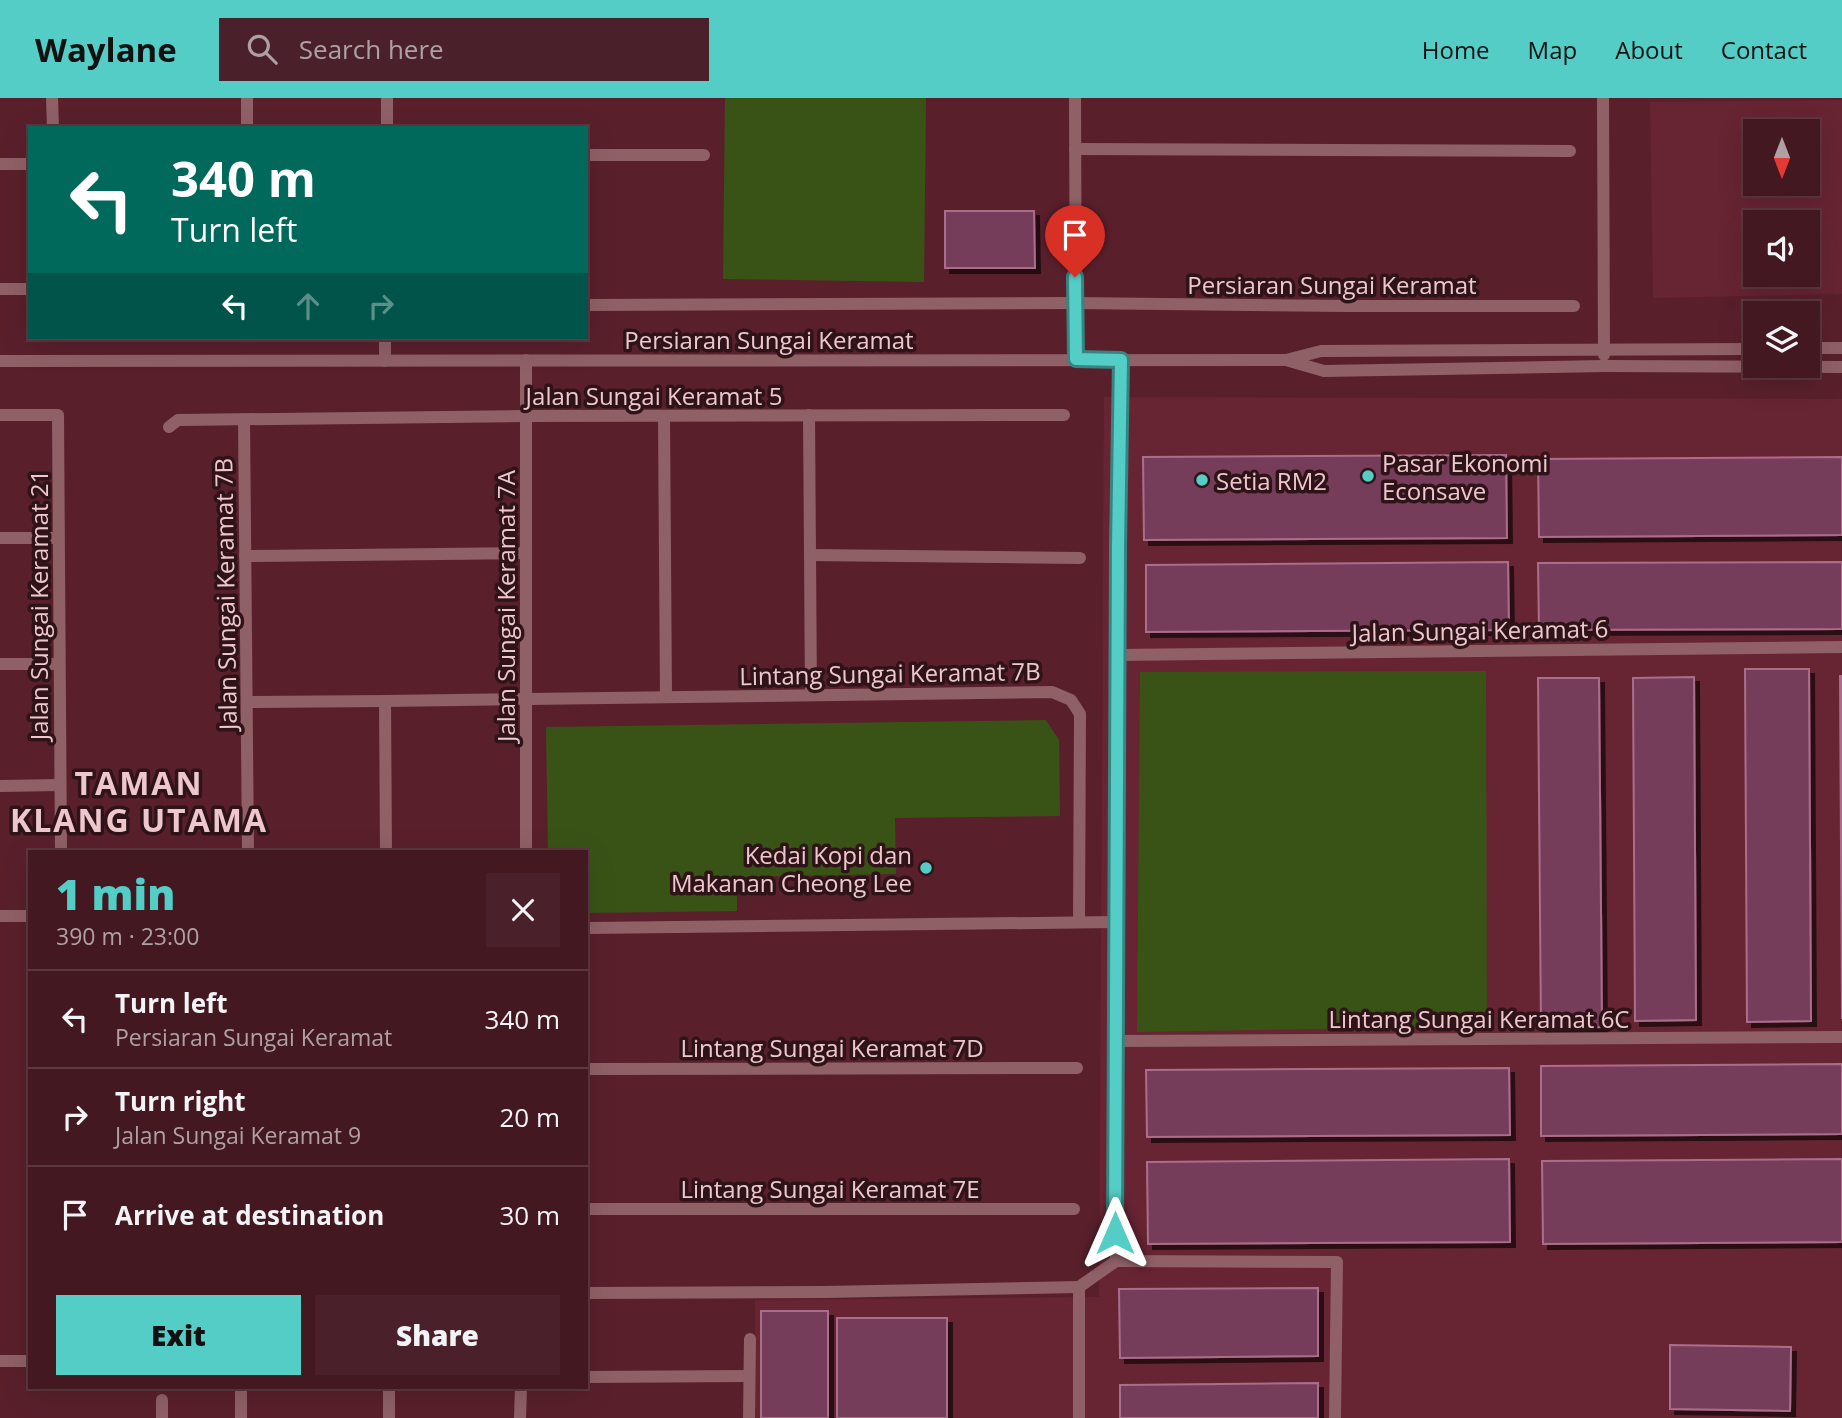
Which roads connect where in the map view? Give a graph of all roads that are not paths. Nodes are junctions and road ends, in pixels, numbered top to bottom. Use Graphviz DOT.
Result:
graph roads {
  1 [pos="52,98"];
  2 [pos="247,98"];
  3 [pos="387,98"];
  4 [pos="1075,98"];
  5 [pos="1602,98"];
  6 [pos="53,126"];
  7 [pos="247,126"];
  8 [pos="387,126"];
  9 [pos="1075,149"];
  10 [pos="1570,151"];
  11 [pos="588,155"];
  12 [pos="704,155"];
  13 [pos="0,164"];
  14 [pos="28,164"];
  15 [pos="0,289"];
  16 [pos="28,289"];
  17 [pos="1075,303"];
  18 [pos="588,305"];
  19 [pos="1574,306"];
  20 [pos="385,340"];
  21 [pos="1820,348"];
  22 [pos="1842,348"];
  23 [pos="1603,349"];
  24 [pos="1743,349"];
  25 [pos="1076,359"];
  26 [pos="385,360"];
  27 [pos="526,360"];
  28 [pos="1121,360"];
  29 [pos="1286,360"];
  30 [pos="0,361"];
  31 [pos="1604,366"];
  32 [pos="1842,367"];
  33 [pos="0,415"];
  34 [pos="809,415"];
  35 [pos="1064,415"];
  36 [pos="526,416"];
  37 [pos="664,416"];
  38 [pos="244,420"];
  39 [pos="169,427"];
  40 [pos="0,538"];
  41 [pos="58,538"];
  42 [pos="526,553"];
  43 [pos="810,555"];
  44 [pos="245,556"];
  45 [pos="1080,558"];
  46 [pos="1842,647"];
  47 [pos="1118,655"];
  48 [pos="0,664"];
  49 [pos="59,664"];
  50 [pos="811,695"];
  51 [pos="666,697"];
  52 [pos="526,699"];
  53 [pos="385,701"];
  54 [pos="247,702"];
  55 [pos="60,785"];
  56 [pos="0,786"];
  57 [pos="61,850"];
  58 [pos="248,850"];
  59 [pos="386,850"];
  60 [pos="526,850"];
  61 [pos="0,916"];
  62 [pos="28,916"];
  63 [pos="1079,922"];
  64 [pos="1115,922"];
  65 [pos="588,928"];
  66 [pos="1842,1037"];
  67 [pos="1115,1041"];
  68 [pos="1077,1068"];
  69 [pos="588,1069"];
  70 [pos="588,1209"];
  71 [pos="1074,1209"];
  72 [pos="1115,1261"];
  73 [pos="1079,1287"];
  74 [pos="588,1293"];
  75 [pos="750,1339"];
  76 [pos="0,1361"];
  77 [pos="28,1361"];
  78 [pos="749,1376"];
  79 [pos="588,1377"];
  80 [pos="241,1389"];
  81 [pos="388,1389"];
  82 [pos="521,1389"];
  83 [pos="162,1400"];
  84 [pos="162,1418"];
  85 [pos="241,1418"];
  86 [pos="389,1418"];
  87 [pos="520,1418"];
  88 [pos="749,1418"];
  89 [pos="1079,1418"];
  90 [pos="1335,1418"];
  1 -- 6 [label="street"];
  2 -- 7 [label="street"];
  3 -- 8 [label="street"];
  4 -- 9 [label="street"];
  5 -- 23 [label="street"];
  9 -- 10 [label="street"];
  9 -- 17 [label="street"];
  11 -- 12 [label="street"];
  13 -- 14 [label="street"];
  15 -- 16 [label="street"];
  17 -- 18 [label="street, Persiaran Sungai Keramat"];
  17 -- 19 [label="street, Persiaran Sungai Keramat"];
  17 -- 25 [label="street"];
  20 -- 26 [label="street"];
  21 -- 22 [label="street"];
  23 -- 24 [label="street, Persiaran Sungai Keramat"];
  23 -- 29 [label="street, Persiaran Sungai Keramat"];
  23 -- 31 [label="street"];
  25 -- 27 [label="street, Persiaran Sungai Keramat"];
  25 -- 28 [label="street, Persiaran Sungai Keramat"];
  26 -- 27 [label="street, Persiaran Sungai Keramat"];
  26 -- 30 [label="street, Persiaran Sungai Keramat"];
  27 -- 36 [label="street, Jalan Sungai Keramat 7A"];
  28 -- 29 [label="street, Persiaran Sungai Keramat"];
  28 -- 47 [label="street"];
  29 -- 31 [label="street, Persiaran Sungai Keramat"];
  31 -- 32 [label="street, Persiaran Sungai Keramat"];
  33 -- 41 [label="street, Jalan Sungai Keramat 21"];
  34 -- 35 [label="street, Jalan Sungai Keramat 5"];
  34 -- 37 [label="street, Jalan Sungai Keramat 5"];
  34 -- 43 [label="street"];
  36 -- 37 [label="street, Jalan Sungai Keramat 5"];
  36 -- 38 [label="street, Jalan Sungai Keramat 5"];
  36 -- 42 [label="street, Jalan Sungai Keramat 7A"];
  37 -- 51 [label="street"];
  38 -- 39 [label="street, Jalan Sungai Keramat 5"];
  38 -- 44 [label="street, Jalan Sungai Keramat 7B"];
  40 -- 41 [label="street"];
  41 -- 49 [label="street, Jalan Sungai Keramat 21"];
  42 -- 44 [label="street"];
  42 -- 52 [label="street, Jalan Sungai Keramat 7A"];
  43 -- 45 [label="street"];
  43 -- 50 [label="street"];
  44 -- 54 [label="street, Jalan Sungai Keramat 7B"];
  46 -- 47 [label="street, Jalan Sungai Keramat 6"];
  47 -- 64 [label="street"];
  48 -- 49 [label="street"];
  49 -- 55 [label="street, Jalan Sungai Keramat 21"];
  50 -- 51 [label="street, Lintang Sungai Keramat 7B"];
  50 -- 63 [label="street, Lintang Sungai Keramat 7B"];
  51 -- 52 [label="street, Lintang Sungai Keramat 7B"];
  52 -- 53 [label="street, Lintang Sungai Keramat 7B"];
  52 -- 60 [label="street, Jalan Sungai Keramat 7A"];
  53 -- 54 [label="street, Lintang Sungai Keramat 7B"];
  53 -- 59 [label="street"];
  54 -- 58 [label="street, Jalan Sungai Keramat 7B"];
  55 -- 56 [label="street"];
  55 -- 57 [label="street, Jalan Sungai Keramat 21"];
  61 -- 62 [label="street"];
  63 -- 64 [label="street"];
  63 -- 65 [label="street"];
  64 -- 67 [label="street"];
  66 -- 67 [label="street, Lintang Sungai Keramat 6C"];
  67 -- 72 [label="street"];
  68 -- 69 [label="street, Lintang Sungai Keramat 7D"];
  70 -- 71 [label="street, Lintang Sungai Keramat 7E"];
  72 -- 73 [label="street"];
  72 -- 90 [label="street"];
  73 -- 74 [label="street"];
  73 -- 89 [label="street"];
  75 -- 78 [label="street"];
  76 -- 77 [label="street"];
  78 -- 79 [label="street"];
  78 -- 88 [label="street"];
  80 -- 85 [label="street"];
  81 -- 86 [label="street"];
  82 -- 87 [label="street"];
  83 -- 84 [label="street"];
}
